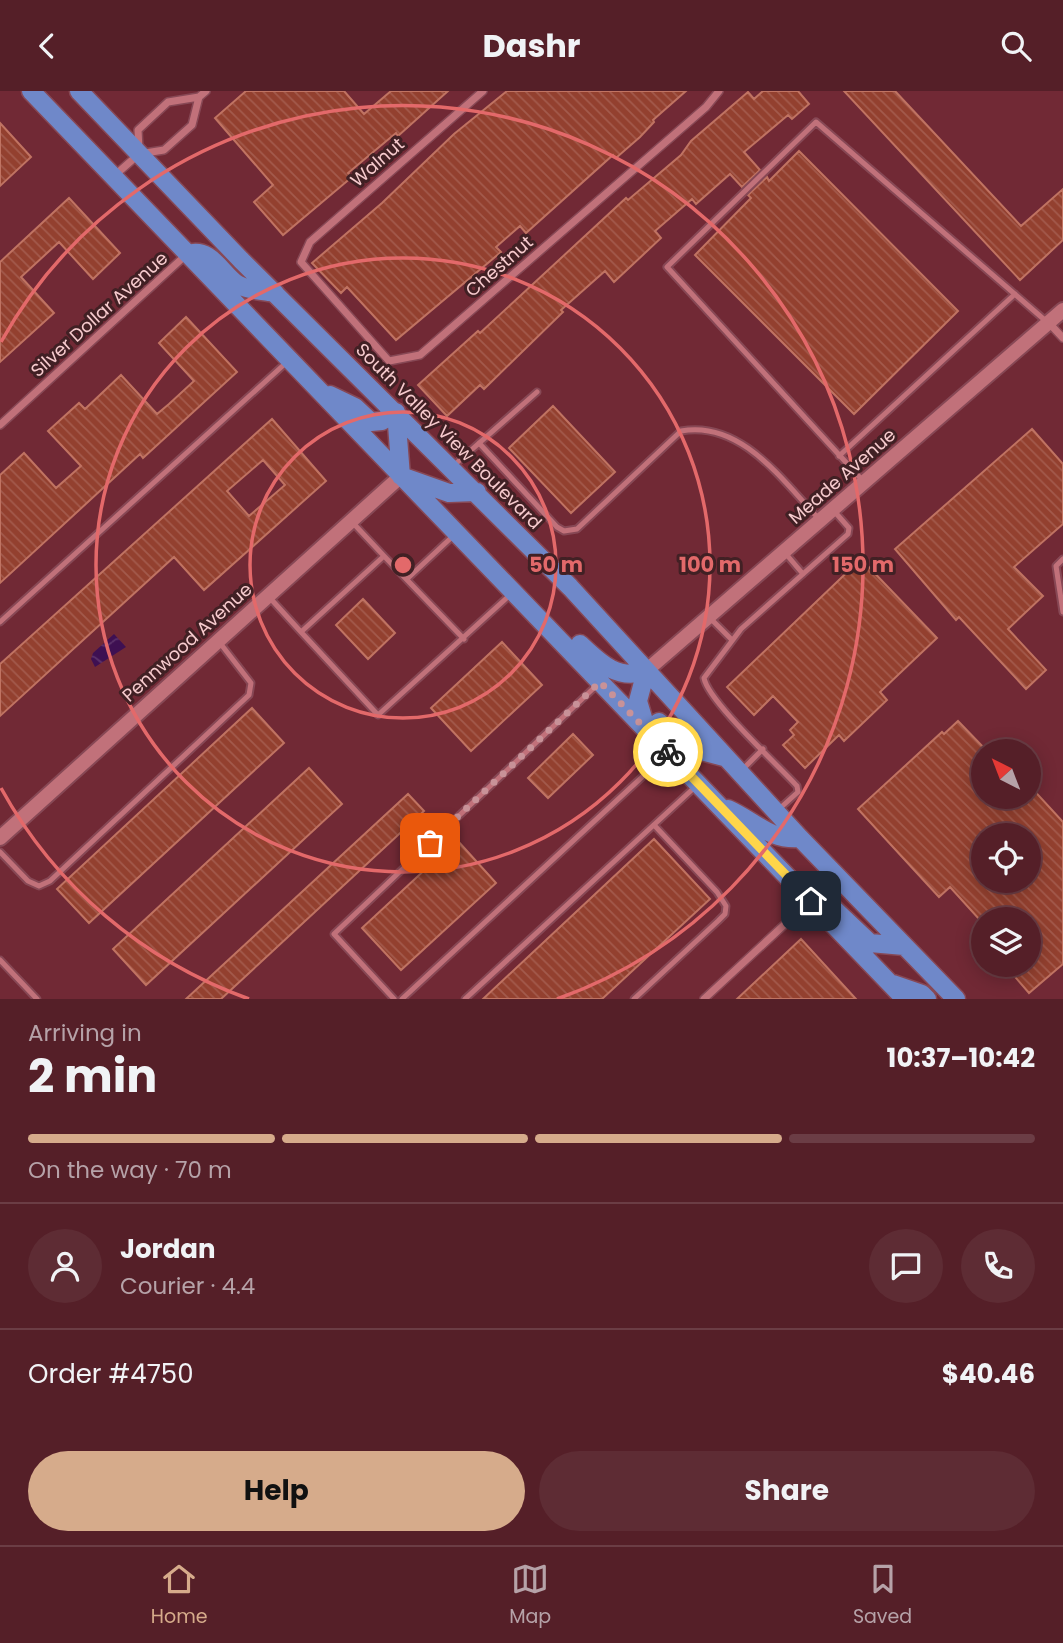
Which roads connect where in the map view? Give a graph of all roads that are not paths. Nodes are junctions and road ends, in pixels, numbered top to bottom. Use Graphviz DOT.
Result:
graph roads {
  1 [pos="31,91"];
  2 [pos="79,91"];
  3 [pos="206,91"];
  4 [pos="482,91"];
  5 [pos="719,91"];
  6 [pos="199,97"];
  7 [pos="139,154"];
  8 [pos="114,177"];
  9 [pos="188,254"];
  10 [pos="300,263"];
  11 [pos="275,293"];
  12 [pos="1015,294"];
  13 [pos="1063,310"];
  14 [pos="1048,323"];
  15 [pos="1063,338"];
  16 [pos="290,360"];
  17 [pos="318,389"];
  18 [pos="537,392"];
  19 [pos="396,412"];
  20 [pos="0,425"];
  21 [pos="479,443"];
  22 [pos="839,456"];
  23 [pos="452,467"];
  24 [pos="401,475"];
  25 [pos="864,482"];
  26 [pos="477,492"];
  27 [pos="832,510"];
  28 [pos="820,520"];
  29 [pos="351,521"];
  30 [pos="457,533"];
  31 [pos="783,552"];
  32 [pos="384,556"];
  33 [pos="1063,559"];
  34 [pos="803,573"];
  35 [pos="407,579"];
  36 [pos="514,592"];
  37 [pos="268,596"];
  38 [pos="1063,612"];
  39 [pos="709,617"];
  40 [pos="0,622"];
  41 [pos="301,632"];
  42 [pos="554,634"];
  43 [pos="464,639"];
  44 [pos="218,640"];
  45 [pos="732,641"];
  46 [pos="646,671"];
  47 [pos="600,682"];
  48 [pos="647,731"];
  49 [pos="763,749"];
  50 [pos="668,753"];
  51 [pos="724,757"];
  52 [pos="739,773"];
  53 [pos="699,784"];
  54 [pos="719,805"];
  55 [pos="775,812"];
  56 [pos="654,825"];
  57 [pos="0,838"];
  58 [pos="800,838"];
  59 [pos="0,852"];
  60 [pos="811,901"];
  61 [pos="904,946"];
  62 [pos="0,960"];
  63 [pos="890,983"];
  64 [pos="37,999"];
  65 [pos="394,999"];
  66 [pos="402,999"];
  67 [pos="465,999"];
  68 [pos="634,999"];
  69 [pos="704,999"];
  70 [pos="905,999"];
  71 [pos="927,999"];
  72 [pos="956,999"];
  1 -- 8 [label="main road"];
  2 -- 7 [label="main road, South Valley View Boulevard"];
  3 -- 6 [label="street"];
  4 -- 10 [label="street, Walnut"];
  5 -- 10 [label="street, Chestnut"];
  6 -- 7 [label="street"];
  6 -- 7 [label="street"];
  7 -- 8 [label="street"];
  7 -- 11 [label="main road, South Valley View Boulevard"];
  8 -- 9 [label="main road"];
  9 -- 11 [label="main road"];
  9 -- 16 [label="main road"];
  9 -- 20 [label="street, Silver Dollar Avenue"];
  11 -- 19 [label="main road, South Valley View Boulevard"];
  12 -- 14 [label="lane"];
  12 -- 22 [label="lane"];
  12 -- 22 [label="lane"];
  13 -- 14 [label="street, Meade Avenue"];
  14 -- 15 [label="street"];
  14 -- 25 [label="street, Meade Avenue"];
  16 -- 17 [label="main road"];
  16 -- 40 [label="lane"];
  17 -- 19 [label="main road"];
  17 -- 24 [label="main road"];
  18 -- 21 [label="lane"];
  19 -- 23 [label="main road, South Valley View Boulevard"];
  19 -- 24 [label="main road"];
  21 -- 23 [label="lane"];
  21 -- 28 [label="lane"];
  22 -- 25 [label="lane"];
  23 -- 26 [label="main road, South Valley View Boulevard"];
  24 -- 26 [label="main road"];
  24 -- 29 [label="street, Pennwood Avenue"];
  24 -- 30 [label="main road"];
  25 -- 27 [label="street, Meade Avenue"];
  26 -- 46 [label="main road, South Valley View Boulevard"];
  27 -- 28 [label="street, Meade Avenue"];
  27 -- 34 [label="lane"];
  28 -- 31 [label="street, Meade Avenue"];
  29 -- 32 [label="lane"];
  29 -- 37 [label="street, Pennwood Avenue"];
  30 -- 35 [label="lane"];
  30 -- 36 [label="main road"];
  31 -- 34 [label="lane"];
  31 -- 39 [label="street, Meade Avenue"];
  32 -- 35 [label="lane"];
  32 -- 41 [label="lane"];
  33 -- 38 [label="lane"];
  34 -- 45 [label="lane"];
  35 -- 43 [label="lane"];
  36 -- 42 [label="main road"];
  36 -- 43 [label="lane"];
  37 -- 41 [label="lane"];
  37 -- 44 [label="street, Pennwood Avenue"];
  39 -- 45 [label="lane"];
  39 -- 46 [label="street, Meade Avenue"];
  41 -- 43 [label="lane"];
  42 -- 46 [label="main road"];
  42 -- 47 [label="main road"];
  44 -- 57 [label="street, Pennwood Avenue"];
  44 -- 59 [label="lane"];
  45 -- 49 [label="lane"];
  46 -- 48 [label="main road"];
  46 -- 51 [label="main road, South Valley View Boulevard"];
  47 -- 48 [label="main road"];
  47 -- 65 [label="lane"];
  48 -- 50 [label="main road"];
  48 -- 51 [label="main road"];
  49 -- 52 [label="lane"];
  49 -- 55 [label="lane"];
  50 -- 53 [label="main road"];
  50 -- 66 [label="lane"];
  51 -- 52 [label="main road, South Valley View Boulevard"];
  52 -- 55 [label="main road, South Valley View Boulevard"];
  53 -- 54 [label="main road"];
  53 -- 56 [label="lane"];
  54 -- 58 [label="main road"];
  54 -- 60 [label="main road"];
  55 -- 58 [label="main road, South Valley View Boulevard"];
  56 -- 67 [label="lane"];
  56 -- 68 [label="lane"];
  58 -- 61 [label="main road, South Valley View Boulevard"];
  60 -- 61 [label="main road"];
  60 -- 63 [label="main road"];
  60 -- 69 [label="street"];
  61 -- 72 [label="main road, South Valley View Boulevard"];
  62 -- 64 [label="lane"];
  63 -- 70 [label="main road"];
  63 -- 71 [label="main road"];
}
